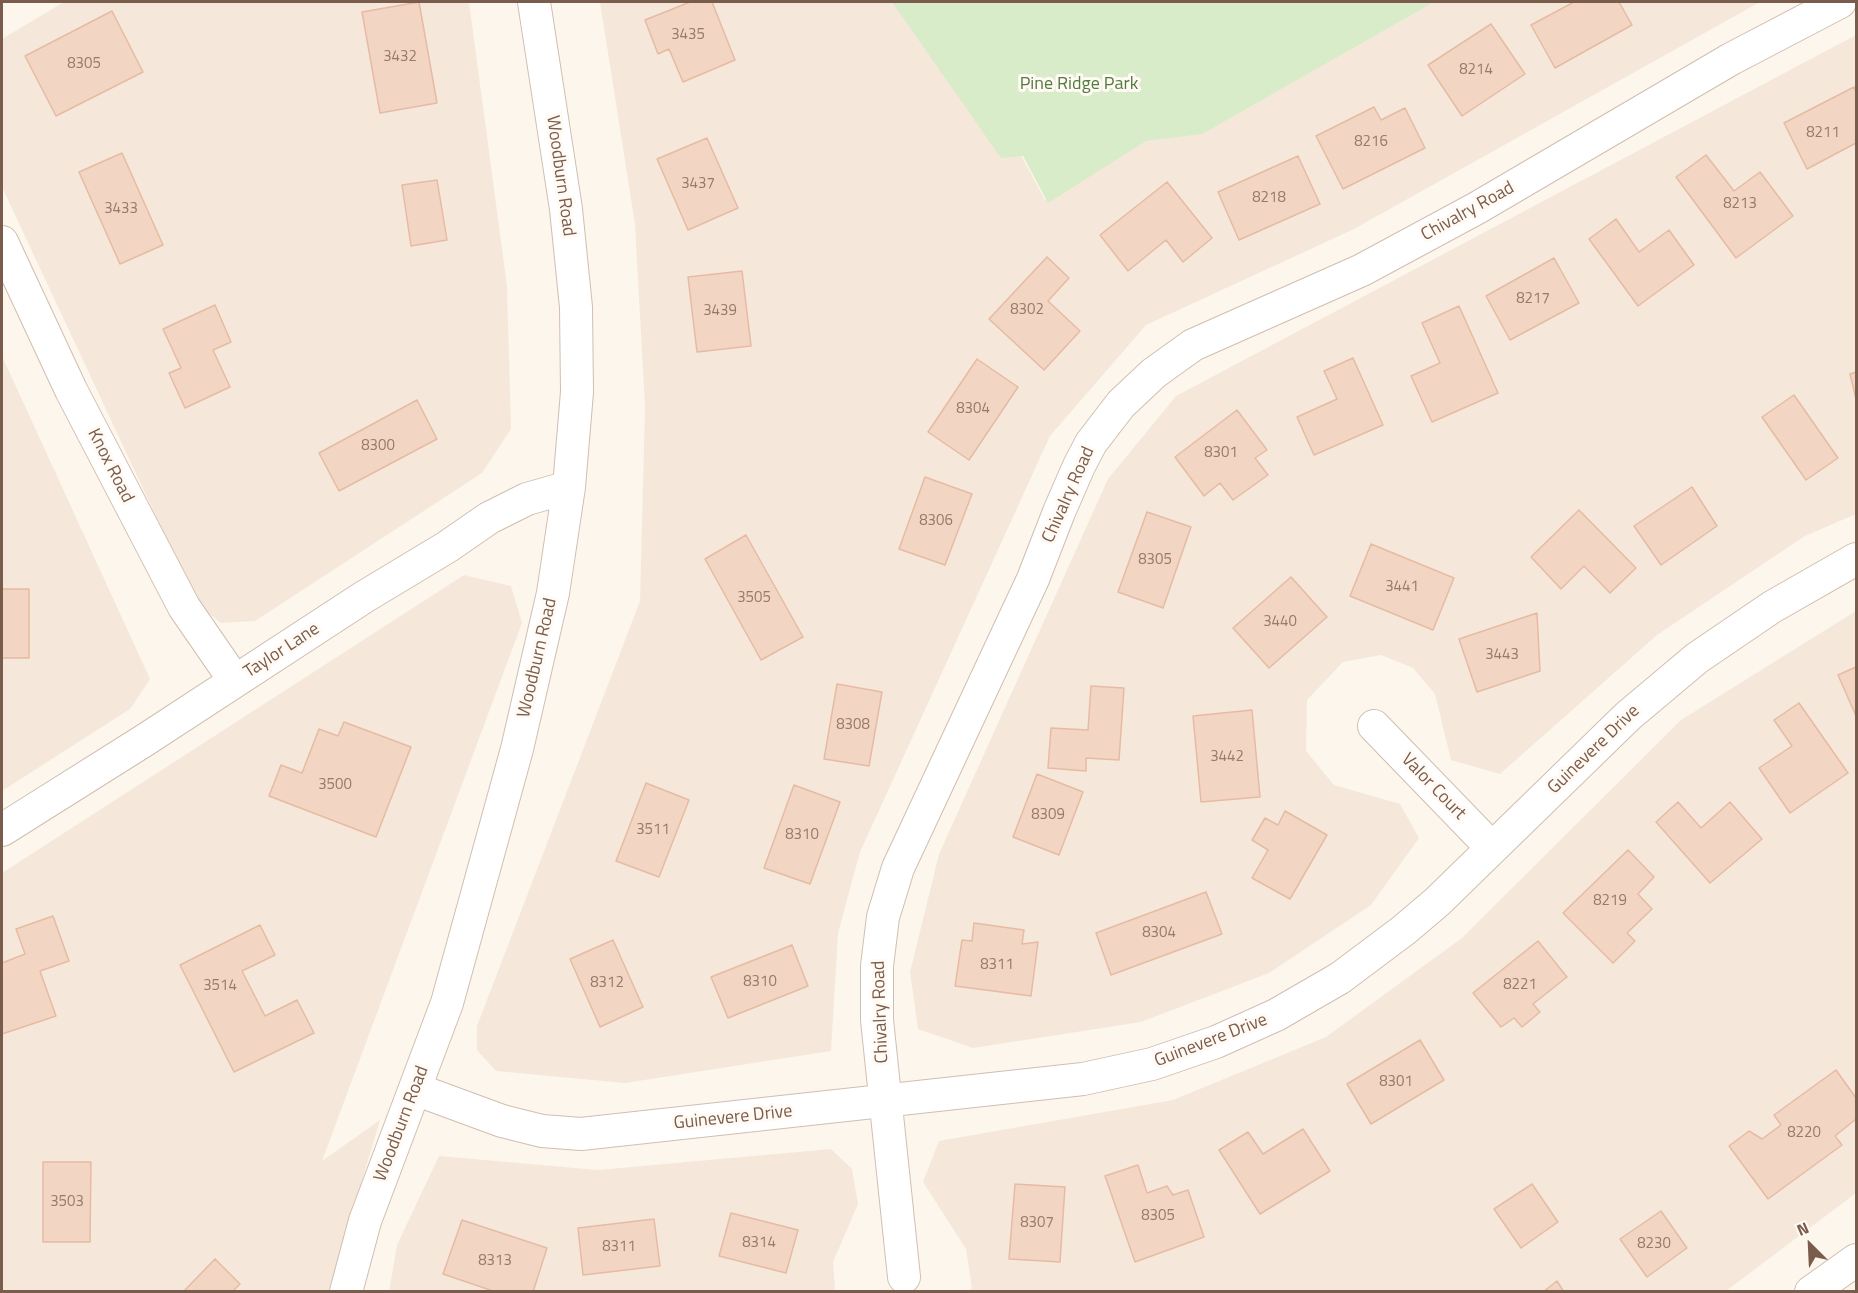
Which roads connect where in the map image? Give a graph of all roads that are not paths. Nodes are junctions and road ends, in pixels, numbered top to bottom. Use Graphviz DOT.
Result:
graph roads {
  1 [pos="534,2"];
  2 [pos="1840,2"];
  3 [pos="2,242"];
  4 [pos="569,487"];
  5 [pos="1857,559"];
  6 [pos="234,681"];
  7 [pos="1374,726"];
  8 [pos="2,830"];
  9 [pos="1492,848"];
  10 [pos="415,1089"];
  11 [pos="886,1102"];
  12 [pos="1857,1260"];
  13 [pos="904,1277"];
  14 [pos="345,1292"];
  15 [pos="1811,1292"];
  1 -- 4 [label="street, Woodburn Road"];
  2 -- 11 [label="street, Chivalry Road"];
  3 -- 6 [label="street, Knox Road"];
  4 -- 6 [label="street, Taylor Lane"];
  4 -- 10 [label="street, Woodburn Road"];
  5 -- 9 [label="street, Guinevere Drive"];
  6 -- 8 [label="street, Taylor Lane"];
  7 -- 9 [label="street, Valor Court"];
  9 -- 11 [label="street, Guinevere Drive"];
  10 -- 11 [label="street, Guinevere Drive"];
  10 -- 14 [label="street, Woodburn Road"];
  11 -- 13 [label="street, Chivalry Road"];
  12 -- 15 [label="street"];
}
